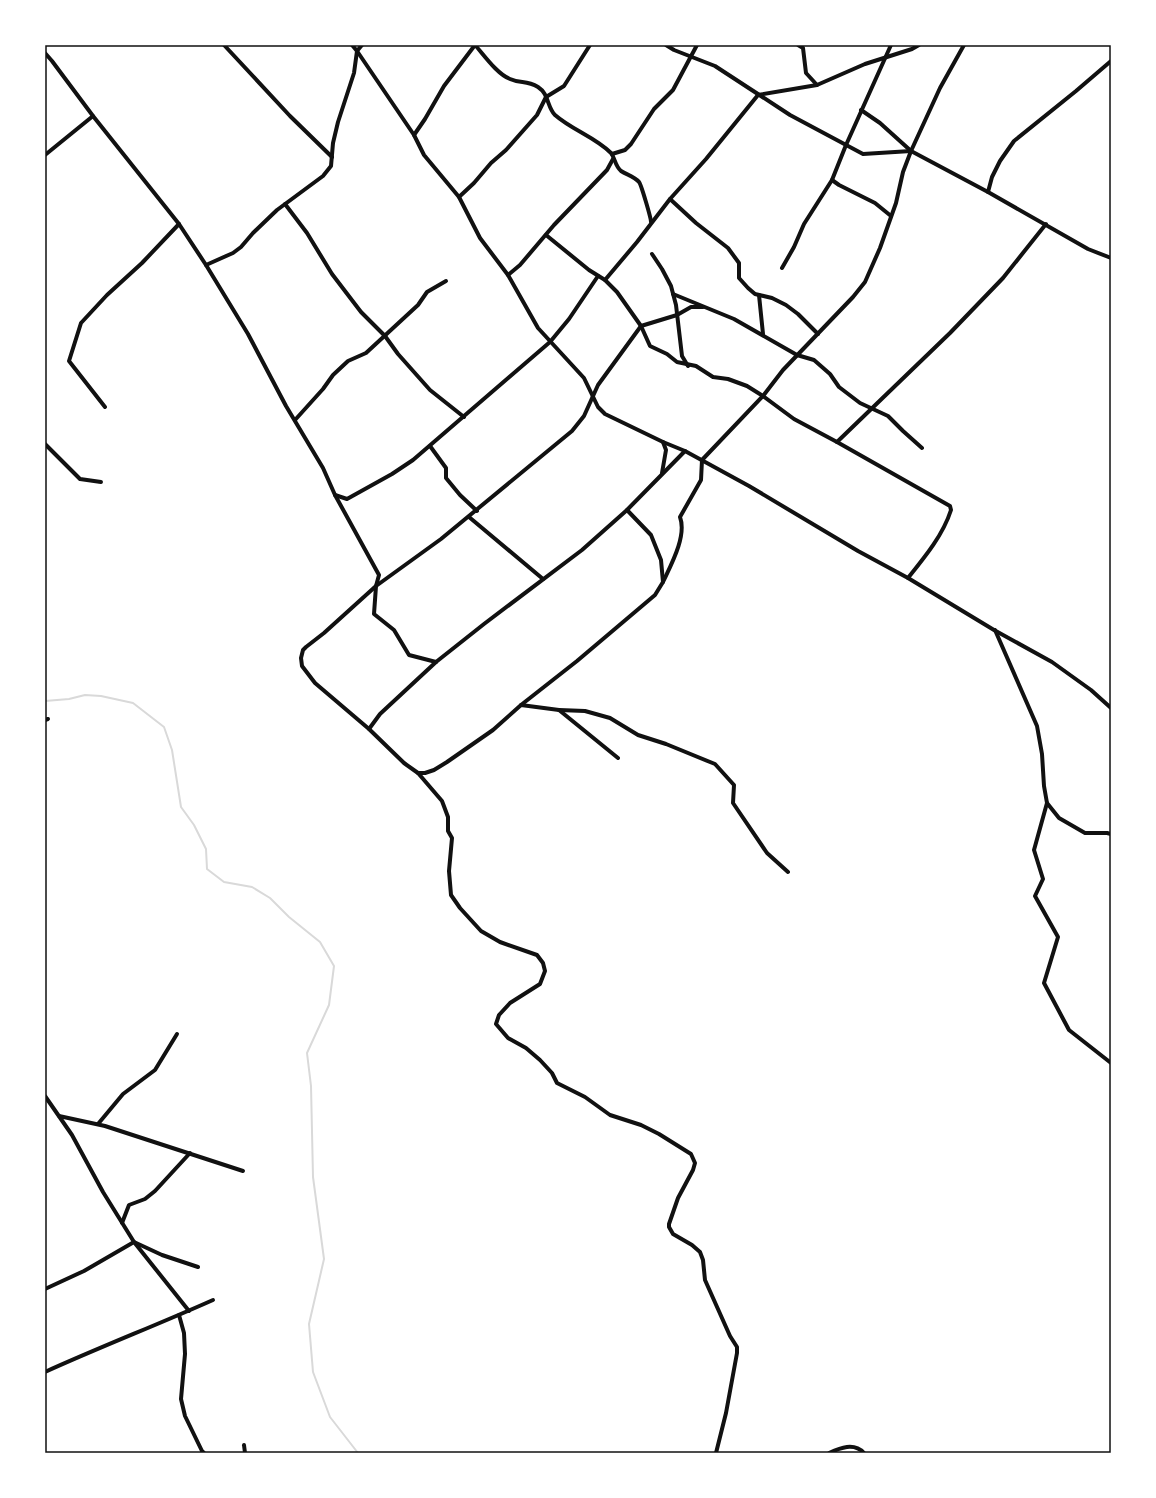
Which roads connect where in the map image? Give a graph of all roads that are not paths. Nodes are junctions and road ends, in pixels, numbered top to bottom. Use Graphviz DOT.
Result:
graph roads {
  1 [pos="224,45"];
  2 [pos="352,45"];
  3 [pos="362,45"];
  4 [pos="475,45"];
  5 [pos="590,45"];
  6 [pos="666,45"];
  7 [pos="697,45"];
  8 [pos="798,45"];
  9 [pos="891,45"];
  10 [pos="919,45"];
  11 [pos="964,45"];
  12 [pos="358,51"];
  13 [pos="45,53"];
  14 [pos="691,57"];
  15 [pos="884,58"];
  16 [pos="1111,61"];
  17 [pos="817,85"];
  18 [pos="758,94"];
  19 [pos="546,97"];
  20 [pos="861,110"];
  21 [pos="93,116"];
  22 [pos="414,135"];
  23 [pos="846,145"];
  24 [pos="911,151"];
  25 [pos="45,154"];
  26 [pos="612,154"];
  27 [pos="332,157"];
  28 [pos="613,160"];
  29 [pos="832,180"];
  30 [pos="988,192"];
  31 [pos="459,197"];
  32 [pos="670,199"];
  33 [pos="285,204"];
  34 [pos="891,216"];
  35 [pos="651,222"];
  36 [pos="179,224"];
  37 [pos="1046,224"];
  38 [pos="546,235"];
  39 [pos="652,254"];
  40 [pos="1111,258"];
  41 [pos="206,264"];
  42 [pos="782,268"];
  43 [pos="508,275"];
  44 [pos="598,276"];
  45 [pos="605,280"];
  46 [pos="446,281"];
  47 [pos="673,294"];
  48 [pos="759,295"];
  49 [pos="703,307"];
  50 [pos="677,315"];
  51 [pos="642,326"];
  52 [pos="763,334"];
  53 [pos="818,334"];
  54 [pos="385,336"];
  55 [pos="550,342"];
  56 [pos="797,355"];
  57 [pos="688,366"];
  58 [pos="763,396"];
  59 [pos="593,397"];
  60 [pos="105,407"];
  61 [pos="872,408"];
  62 [pos="464,417"];
  63 [pos="295,420"];
  64 [pos="662,442"];
  65 [pos="837,442"];
  66 [pos="45,444"];
  67 [pos="430,446"];
  68 [pos="922,448"];
  69 [pos="685,451"];
  70 [pos="702,460"];
  71 [pos="662,473"];
  72 [pos="101,482"];
  73 [pos="335,495"];
  74 [pos="477,510"];
  75 [pos="627,510"];
  76 [pos="469,517"];
  77 [pos="908,578"];
  78 [pos="543,579"];
  79 [pos="663,582"];
  80 [pos="376,586"];
  81 [pos="994,630"];
  82 [pos="436,662"];
  83 [pos="520,705"];
  84 [pos="1111,708"];
  85 [pos="559,710"];
  86 [pos="369,729"];
  87 [pos="618,758"];
  88 [pos="418,773"];
  89 [pos="1047,803"];
  90 [pos="1111,834"];
  91 [pos="788,872"];
  92 [pos="177,1034"];
  93 [pos="1111,1063"];
  94 [pos="46,1099"];
  95 [pos="59,1116"];
  96 [pos="98,1124"];
  97 [pos="190,1153"];
  98 [pos="243,1171"];
  99 [pos="122,1223"];
  100 [pos="134,1242"];
  101 [pos="198,1267"];
  102 [pos="45,1290"];
  103 [pos="212,1300"];
  104 [pos="189,1311"];
  105 [pos="179,1315"];
  106 [pos="46,1370"];
  107 [pos="244,1445"];
  108 [pos="204,1453"];
  109 [pos="245,1453"];
  110 [pos="716,1453"];
  111 [pos="829,1453"];
  112 [pos="864,1453"];
  1 -- 27 [label="street"];
  2 -- 12 [label="street"];
  3 -- 12 [label="street"];
  4 -- 19 [label="street"];
  4 -- 22 [label="street"];
  5 -- 19 [label="street"];
  6 -- 14 [label="street"];
  7 -- 14 [label="street"];
  8 -- 17 [label="street"];
  9 -- 15 [label="street"];
  10 -- 15 [label="street"];
  11 -- 24 [label="street"];
  12 -- 22 [label="street"];
  12 -- 27 [label="street"];
  13 -- 21 [label="street"];
  14 -- 18 [label="street"];
  14 -- 26 [label="street"];
  15 -- 17 [label="street"];
  15 -- 20 [label="street"];
  16 -- 30 [label="street"];
  17 -- 18 [label="street"];
  18 -- 23 [label="street"];
  18 -- 32 [label="street"];
  19 -- 26 [label="street"];
  19 -- 31 [label="street"];
  20 -- 23 [label="street"];
  20 -- 24 [label="street"];
  21 -- 25 [label="street"];
  21 -- 36 [label="street"];
  22 -- 31 [label="street"];
  23 -- 24 [label="street"];
  23 -- 29 [label="street"];
  24 -- 30 [label="street"];
  24 -- 34 [label="street"];
  26 -- 28 [label="street"];
  27 -- 33 [label="street"];
  28 -- 35 [label="street"];
  28 -- 38 [label="street"];
  29 -- 34 [label="street"];
  29 -- 42 [label="street"];
  30 -- 37 [label="street"];
  31 -- 43 [label="street"];
  32 -- 35 [label="street"];
  32 -- 48 [label="street"];
  33 -- 41 [label="street"];
  33 -- 54 [label="street"];
  34 -- 53 [label="street"];
  35 -- 45 [label="street"];
  36 -- 41 [label="street"];
  36 -- 60 [label="street"];
  37 -- 40 [label="street"];
  37 -- 61 [label="street"];
  38 -- 43 [label="street"];
  38 -- 44 [label="street"];
  39 -- 47 [label="street"];
  41 -- 63 [label="street"];
  43 -- 55 [label="street"];
  44 -- 45 [label="street"];
  44 -- 55 [label="street"];
  45 -- 51 [label="street"];
  46 -- 54 [label="street"];
  47 -- 49 [label="street"];
  47 -- 50 [label="street"];
  48 -- 52 [label="street"];
  48 -- 53 [label="street"];
  49 -- 50 [label="street"];
  49 -- 52 [label="street"];
  50 -- 51 [label="street"];
  50 -- 57 [label="street"];
  51 -- 57 [label="street"];
  51 -- 59 [label="street"];
  52 -- 56 [label="street"];
  53 -- 56 [label="street"];
  54 -- 62 [label="street"];
  54 -- 63 [label="street"];
  55 -- 59 [label="street"];
  55 -- 62 [label="street"];
  56 -- 58 [label="street"];
  56 -- 61 [label="street"];
  57 -- 58 [label="street"];
  58 -- 65 [label="street"];
  58 -- 70 [label="street"];
  59 -- 64 [label="street"];
  59 -- 74 [label="street"];
  61 -- 65 [label="street"];
  61 -- 68 [label="street"];
  62 -- 67 [label="street"];
  63 -- 73 [label="street"];
  64 -- 69 [label="street"];
  64 -- 71 [label="street"];
  65 -- 77 [label="street"];
  66 -- 72 [label="street"];
  67 -- 73 [label="street"];
  67 -- 74 [label="street"];
  69 -- 70 [label="street"];
  69 -- 71 [label="street"];
  70 -- 77 [label="street"];
  70 -- 79 [label="street"];
  71 -- 75 [label="street"];
  73 -- 80 [label="street"];
  74 -- 76 [label="street"];
  75 -- 78 [label="street"];
  75 -- 79 [label="street"];
  76 -- 78 [label="street"];
  76 -- 80 [label="street"];
  77 -- 81 [label="street"];
  78 -- 82 [label="street"];
  79 -- 83 [label="street"];
  80 -- 82 [label="street"];
  80 -- 86 [label="street"];
  81 -- 84 [label="street"];
  81 -- 89 [label="street"];
  82 -- 86 [label="street"];
  83 -- 85 [label="street"];
  83 -- 88 [label="street"];
  85 -- 87 [label="street"];
  85 -- 91 [label="street"];
  86 -- 88 [label="street"];
  88 -- 110 [label="street"];
  89 -- 90 [label="street"];
  89 -- 93 [label="street"];
  92 -- 96 [label="street"];
  94 -- 95 [label="street"];
  95 -- 96 [label="street"];
  95 -- 99 [label="street"];
  96 -- 97 [label="street"];
  97 -- 98 [label="street"];
  97 -- 99 [label="street"];
  99 -- 100 [label="street"];
  100 -- 101 [label="street"];
  100 -- 102 [label="street"];
  100 -- 104 [label="street"];
  103 -- 104 [label="street"];
  104 -- 105 [label="street"];
  105 -- 106 [label="street"];
  105 -- 108 [label="street"];
  107 -- 109 [label="street"];
  111 -- 112 [label="street"];
}
